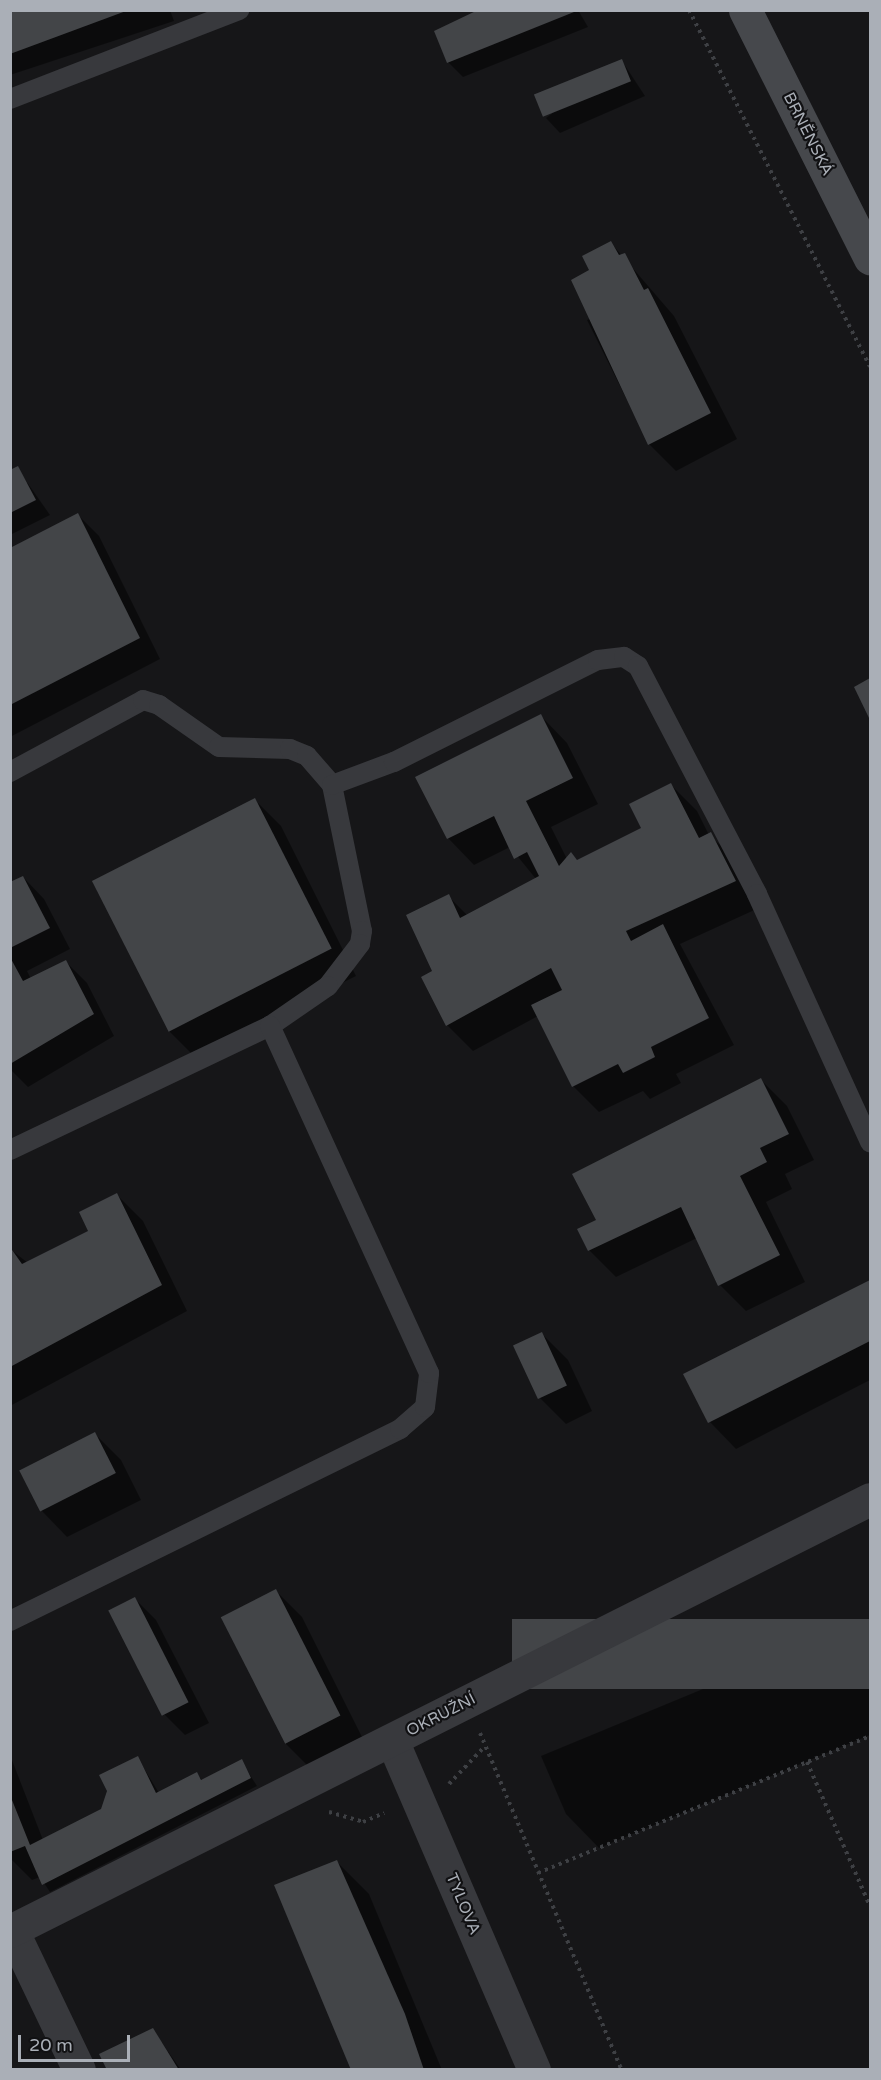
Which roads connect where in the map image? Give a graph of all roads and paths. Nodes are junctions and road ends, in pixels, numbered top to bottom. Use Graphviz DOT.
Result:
graph roads {
  1 [pos="239,10"];
  2 [pos="689,10"];
  3 [pos="745,10"];
  4 [pos="10,99"];
  5 [pos="870,258"];
  6 [pos="870,367"];
  7 [pos="10,772"];
  8 [pos="332,785"];
  9 [pos="270,1026"];
  10 [pos="870,1142"];
  11 [pos="10,1150"];
  12 [pos="870,1499"];
  13 [pos="10,1621"];
  14 [pos="478,1730"];
  15 [pos="870,1736"];
  16 [pos="392,1740"];
  17 [pos="485,1746"];
  18 [pos="807,1762"];
  19 [pos="418,1798"];
  20 [pos="320,1809"];
  21 [pos="538,1873"];
  22 [pos="870,1906"];
  23 [pos="11,1930"];
  24 [pos="79,2070"];
  25 [pos="534,2070"];
  26 [pos="622,2070"];
  1 -- 4 [label="lane"];
  2 -- 6 [label="path"];
  3 -- 5 [label="main road, BRNĚNSKÁ"];
  7 -- 8 [label="lane"];
  8 -- 9 [label="lane"];
  8 -- 10 [label="lane"];
  9 -- 11 [label="lane"];
  9 -- 13 [label="lane"];
  12 -- 16 [label="street, OKRUŽNÍ"];
  14 -- 17 [label="path"];
  15 -- 18 [label="path"];
  16 -- 19 [label="street, TYLOVA"];
  16 -- 23 [label="street, OKRUŽNÍ"];
  17 -- 19 [label="path"];
  17 -- 21 [label="path"];
  18 -- 21 [label="path"];
  18 -- 22 [label="path"];
  19 -- 20 [label="path"];
  19 -- 25 [label="street, TYLOVA"];
  21 -- 26 [label="path"];
  23 -- 24 [label="street"];
}
